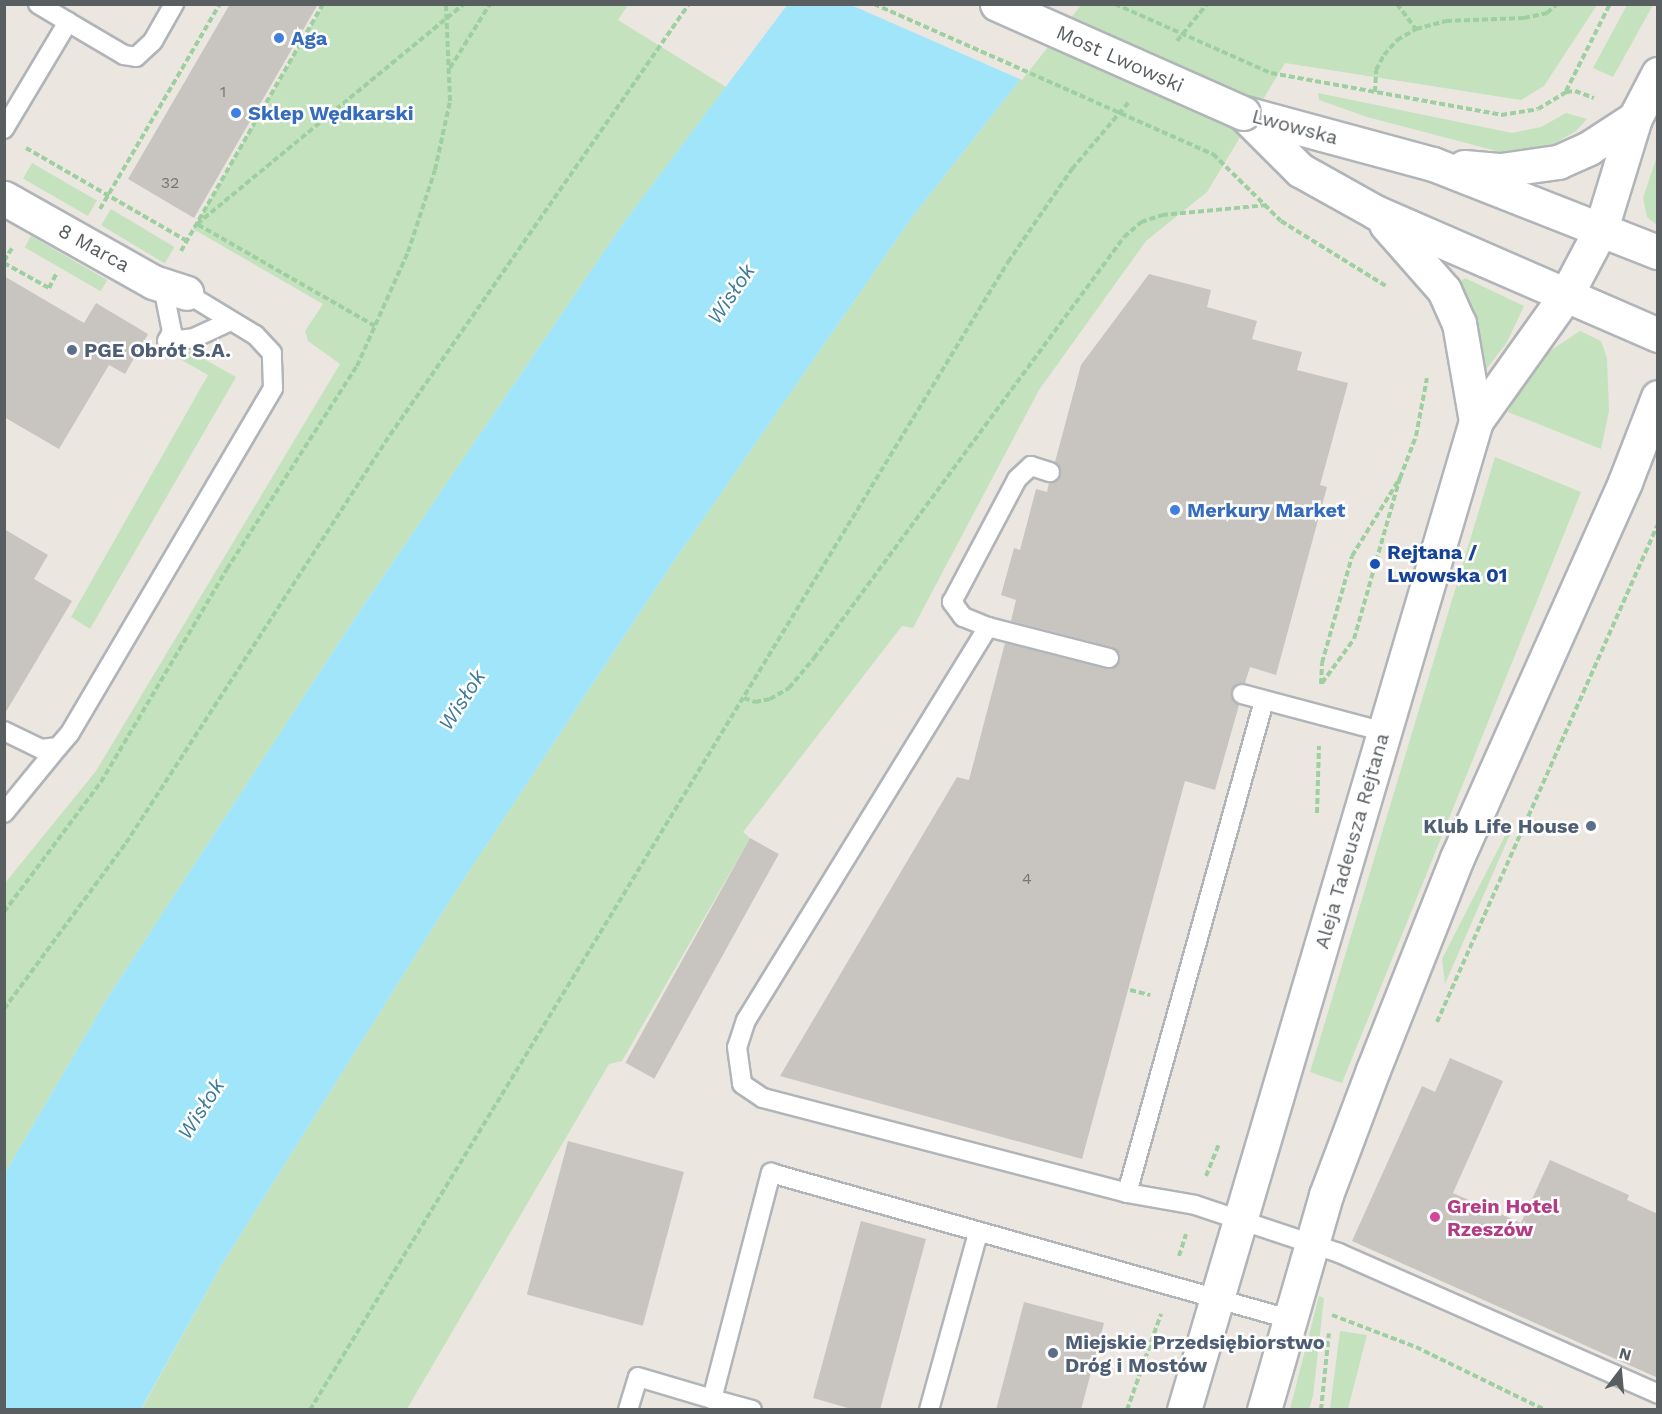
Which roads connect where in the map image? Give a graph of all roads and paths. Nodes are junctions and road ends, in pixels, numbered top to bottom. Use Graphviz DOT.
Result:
graph roads {
  1 [pos="38,4"];
  2 [pos="174,4"];
  3 [pos="220,4"];
  4 [pos="323,4"];
  5 [pos="446,4"];
  6 [pos="464,4"];
  7 [pos="490,4"];
  8 [pos="689,4"];
  9 [pos="874,4"];
  10 [pos="997,4"];
  11 [pos="1115,4"];
  12 [pos="1207,4"];
  13 [pos="1397,4"];
  14 [pos="1557,4"];
  15 [pos="1610,4"];
  16 [pos="447,18"];
  17 [pos="68,22"];
  18 [pos="1416,29"];
  19 [pos="1175,45"];
  20 [pos="450,69"];
  21 [pos="1658,74"];
  22 [pos="1375,92"];
  23 [pos="1566,92"];
  24 [pos="1133,96"];
  25 [pos="1599,101"];
  26 [pos="1243,112"];
  27 [pos="1635,118"];
  28 [pos="4,129"];
  29 [pos="23,146"];
  30 [pos="1432,164"];
  31 [pos="108,195"];
  32 [pos="4,198"];
  33 [pos="1267,205"];
  34 [pos="1375,212"];
  35 [pos="196,224"];
  36 [pos="1601,229"];
  37 [pos="82,241"];
  38 [pos="187,241"];
  39 [pos="12,249"];
  40 [pos="1658,252"];
  41 [pos="4,262"];
  42 [pos="56,274"];
  43 [pos="175,290"];
  44 [pos="1392,290"];
  45 [pos="1566,296"];
  46 [pos="230,321"];
  47 [pos="375,326"];
  48 [pos="1658,335"];
  49 [pos="1427,367"];
  50 [pos="1658,397"];
  51 [pos="1476,422"];
  52 [pos="1050,472"];
  53 [pos="1400,478"];
  54 [pos="1658,524"];
  55 [pos="988,627"];
  56 [pos="1109,658"];
  57 [pos="1321,686"];
  58 [pos="1242,694"];
  59 [pos="744,698"];
  60 [pos="1264,701"];
  61 [pos="1321,716"];
  62 [pos="4,731"];
  63 [pos="1384,732"];
  64 [pos="58,747"];
  65 [pos="4,813"];
  66 [pos="1317,816"];
  67 [pos="4,912"];
  68 [pos="4,1008"];
  69 [pos="1434,1028"];
  70 [pos="1222,1138"];
  71 [pos="1127,1193"];
  72 [pos="1195,1205"];
  73 [pos="1241,1221"];
  74 [pos="978,1233"];
  75 [pos="1325,1249"];
  76 [pos="1170,1284"];
  77 [pos="1216,1299"];
  78 [pos="1331,1315"];
  79 [pos="1289,1319"];
  80 [pos="1658,1394"];
  81 [pos="712,1399"];
  82 [pos="1530,1403"];
  83 [pos="310,1410"];
  84 [pos="628,1410"];
  85 [pos="752,1410"];
  86 [pos="929,1410"];
  87 [pos="1126,1410"];
  88 [pos="1184,1410"];
  89 [pos="1264,1410"];
  90 [pos="1321,1410"];
  91 [pos="1528,1410"];
  92 [pos="1545,1410"];
  1 -- 17 [label="lane"];
  2 -- 17 [label="lane"];
  3 -- 31 [label="path"];
  4 -- 35 [label="path"];
  5 -- 16 [label="path"];
  6 -- 16 [label="path"];
  7 -- 20 [label="path"];
  8 -- 68 [label="path"];
  9 -- 33 [label="path, bridge"];
  10 -- 26 [label="main road, Most Lwowski, bridge"];
  11 -- 22 [label="path, bridge"];
  12 -- 19 [label="path"];
  13 -- 18 [label="path"];
  14 -- 18 [label="path"];
  15 -- 23 [label="path"];
  16 -- 20 [label="path"];
  16 -- 35 [label="path"];
  17 -- 28 [label="lane"];
  18 -- 22 [label="path"];
  20 -- 47 [label="path"];
  21 -- 27 [label="main road, Aleja Tadeusza Rejtana"];
  22 -- 23 [label="path"];
  23 -- 25 [label="path"];
  24 -- 59 [label="path"];
  26 -- 30 [label="main road, Lwowska"];
  26 -- 34 [label="main road, Lwowska"];
  27 -- 30 [label="main road"];
  27 -- 36 [label="main road, Aleja Tadeusza Rejtana"];
  29 -- 31 [label="path"];
  30 -- 36 [label="main road, Lwowska"];
  31 -- 37 [label="path"];
  31 -- 38 [label="path"];
  32 -- 37 [label="main road, 8 Marca"];
  33 -- 44 [label="path"];
  33 -- 59 [label="path"];
  34 -- 45 [label="main road, Lwowska"];
  34 -- 51 [label="main road"];
  35 -- 38 [label="path"];
  35 -- 47 [label="path"];
  36 -- 40 [label="main road, Lwowska"];
  36 -- 45 [label="main road, Aleja Tadeusza Rejtana"];
  37 -- 43 [label="main road, 8 Marca"];
  38 -- 43 [label="path"];
  39 -- 41 [label="path"];
  41 -- 42 [label="path"];
  43 -- 46 [label="lane"];
  43 -- 46 [label="lane"];
  45 -- 48 [label="main road, Lwowska"];
  45 -- 51 [label="main road, Aleja Tadeusza Rejtana"];
  46 -- 64 [label="lane"];
  47 -- 67 [label="path"];
  49 -- 53 [label="path"];
  50 -- 75 [label="main road"];
  51 -- 63 [label="main road, Aleja Tadeusza Rejtana"];
  52 -- 55 [label="lane"];
  53 -- 57 [label="path"];
  53 -- 57 [label="path"];
  54 -- 69 [label="path"];
  55 -- 56 [label="lane"];
  55 -- 71 [label="lane"];
  57 -- 61 [label="path"];
  58 -- 60 [label="lane"];
  59 -- 83 [label="path"];
  60 -- 61 [label="lane"];
  60 -- 71 [label="lane"];
  61 -- 63 [label="lane"];
  61 -- 66 [label="path"];
  62 -- 64 [label="lane"];
  63 -- 73 [label="main road, Aleja Tadeusza Rejtana"];
  64 -- 65 [label="lane"];
  70 -- 72 [label="path"];
  71 -- 72 [label="lane"];
  72 -- 73 [label="lane"];
  72 -- 76 [label="path"];
  73 -- 75 [label="lane"];
  73 -- 77 [label="main road, Aleja Tadeusza Rejtana"];
  74 -- 76 [label="lane"];
  74 -- 81 [label="lane"];
  74 -- 86 [label="lane"];
  75 -- 78 [label="path"];
  75 -- 79 [label="main road"];
  75 -- 80 [label="lane"];
  76 -- 77 [label="lane"];
  76 -- 87 [label="path"];
  77 -- 79 [label="lane"];
  77 -- 88 [label="main road, Aleja Tadeusza Rejtana"];
  78 -- 82 [label="path"];
  78 -- 90 [label="path"];
  79 -- 89 [label="main road"];
  81 -- 84 [label="lane"];
  81 -- 85 [label="lane"];
  82 -- 91 [label="path"];
  82 -- 92 [label="path"];
}
